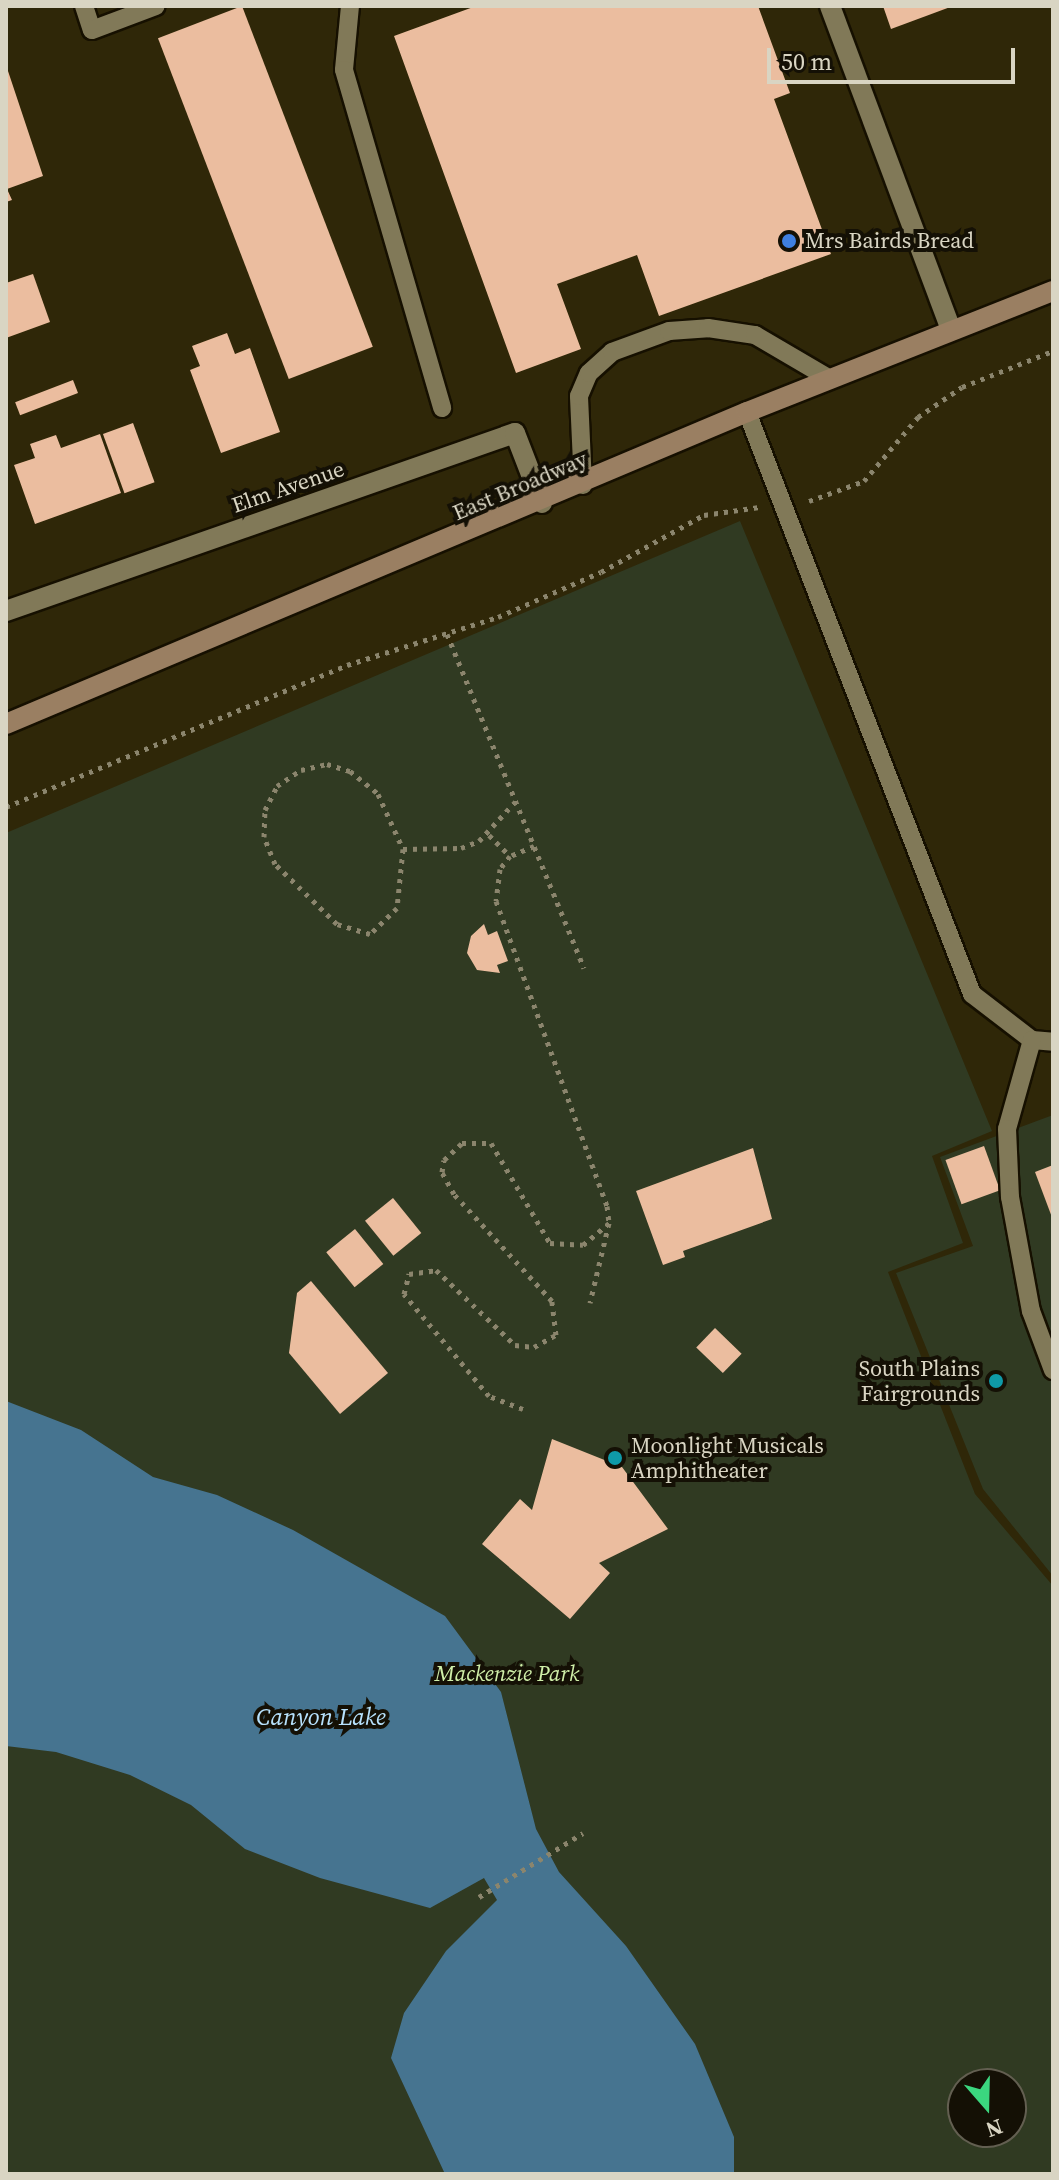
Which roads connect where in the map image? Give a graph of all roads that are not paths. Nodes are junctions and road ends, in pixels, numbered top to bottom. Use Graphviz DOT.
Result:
graph roads {
  1 [pos="84,6"];
  2 [pos="156,6"];
  3 [pos="350,6"];
  4 [pos="830,6"];
  5 [pos="1053,291"];
  6 [pos="951,330"];
  7 [pos="830,379"];
  8 [pos="442,408"];
  9 [pos="747,412"];
  10 [pos="583,485"];
  11 [pos="542,503"];
  12 [pos="6,611"];
  13 [pos="6,724"];
  14 [pos="1032,1040"];
  15 [pos="1053,1042"];
  16 [pos="1053,1370"];
  1 -- 2 [label="lane"];
  3 -- 8 [label="lane"];
  4 -- 6 [label="street"];
  5 -- 6 [label="main road, East Broadway"];
  6 -- 7 [label="main road, East Broadway"];
  7 -- 9 [label="main road, East Broadway"];
  7 -- 10 [label="lane"];
  9 -- 10 [label="main road, East Broadway"];
  9 -- 14 [label="lane"];
  10 -- 11 [label="main road, East Broadway"];
  11 -- 12 [label="street, Elm Avenue"];
  11 -- 13 [label="main road, East Broadway"];
  14 -- 15 [label="lane"];
  14 -- 16 [label="lane"];
}
